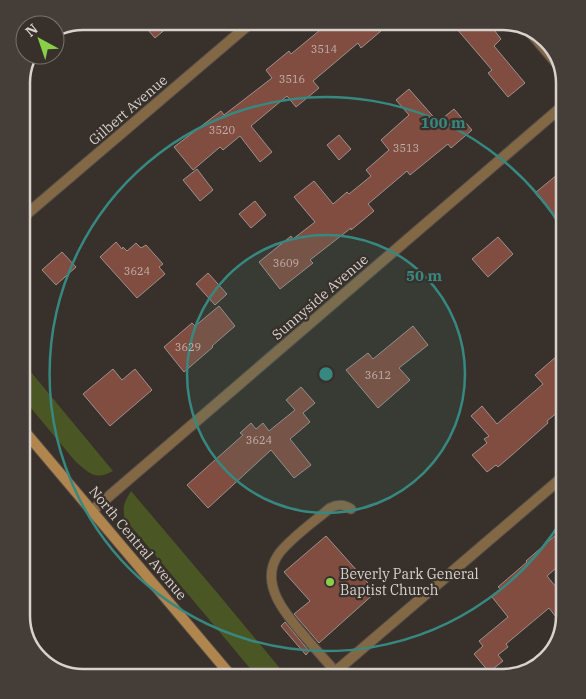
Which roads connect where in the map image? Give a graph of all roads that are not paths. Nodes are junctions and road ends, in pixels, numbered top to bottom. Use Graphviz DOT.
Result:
graph roads {
  1 [pos="243,30"];
  2 [pos="556,112"];
  3 [pos="30,212"];
  4 [pos="30,437"];
  5 [pos="556,483"];
  6 [pos="351,509"];
  7 [pos="93,510"];
  8 [pos="226,669"];
  9 [pos="327,669"];
  10 [pos="338,669"];
  1 -- 3 [label="street, Gilbert Avenue"];
  2 -- 7 [label="street, Sunnyside Avenue"];
  4 -- 7 [label="main road, North Central Avenue"];
  5 -- 10 [label="street"];
  6 -- 9 [label="lane"];
  7 -- 8 [label="main road, North Central Avenue"];
}
